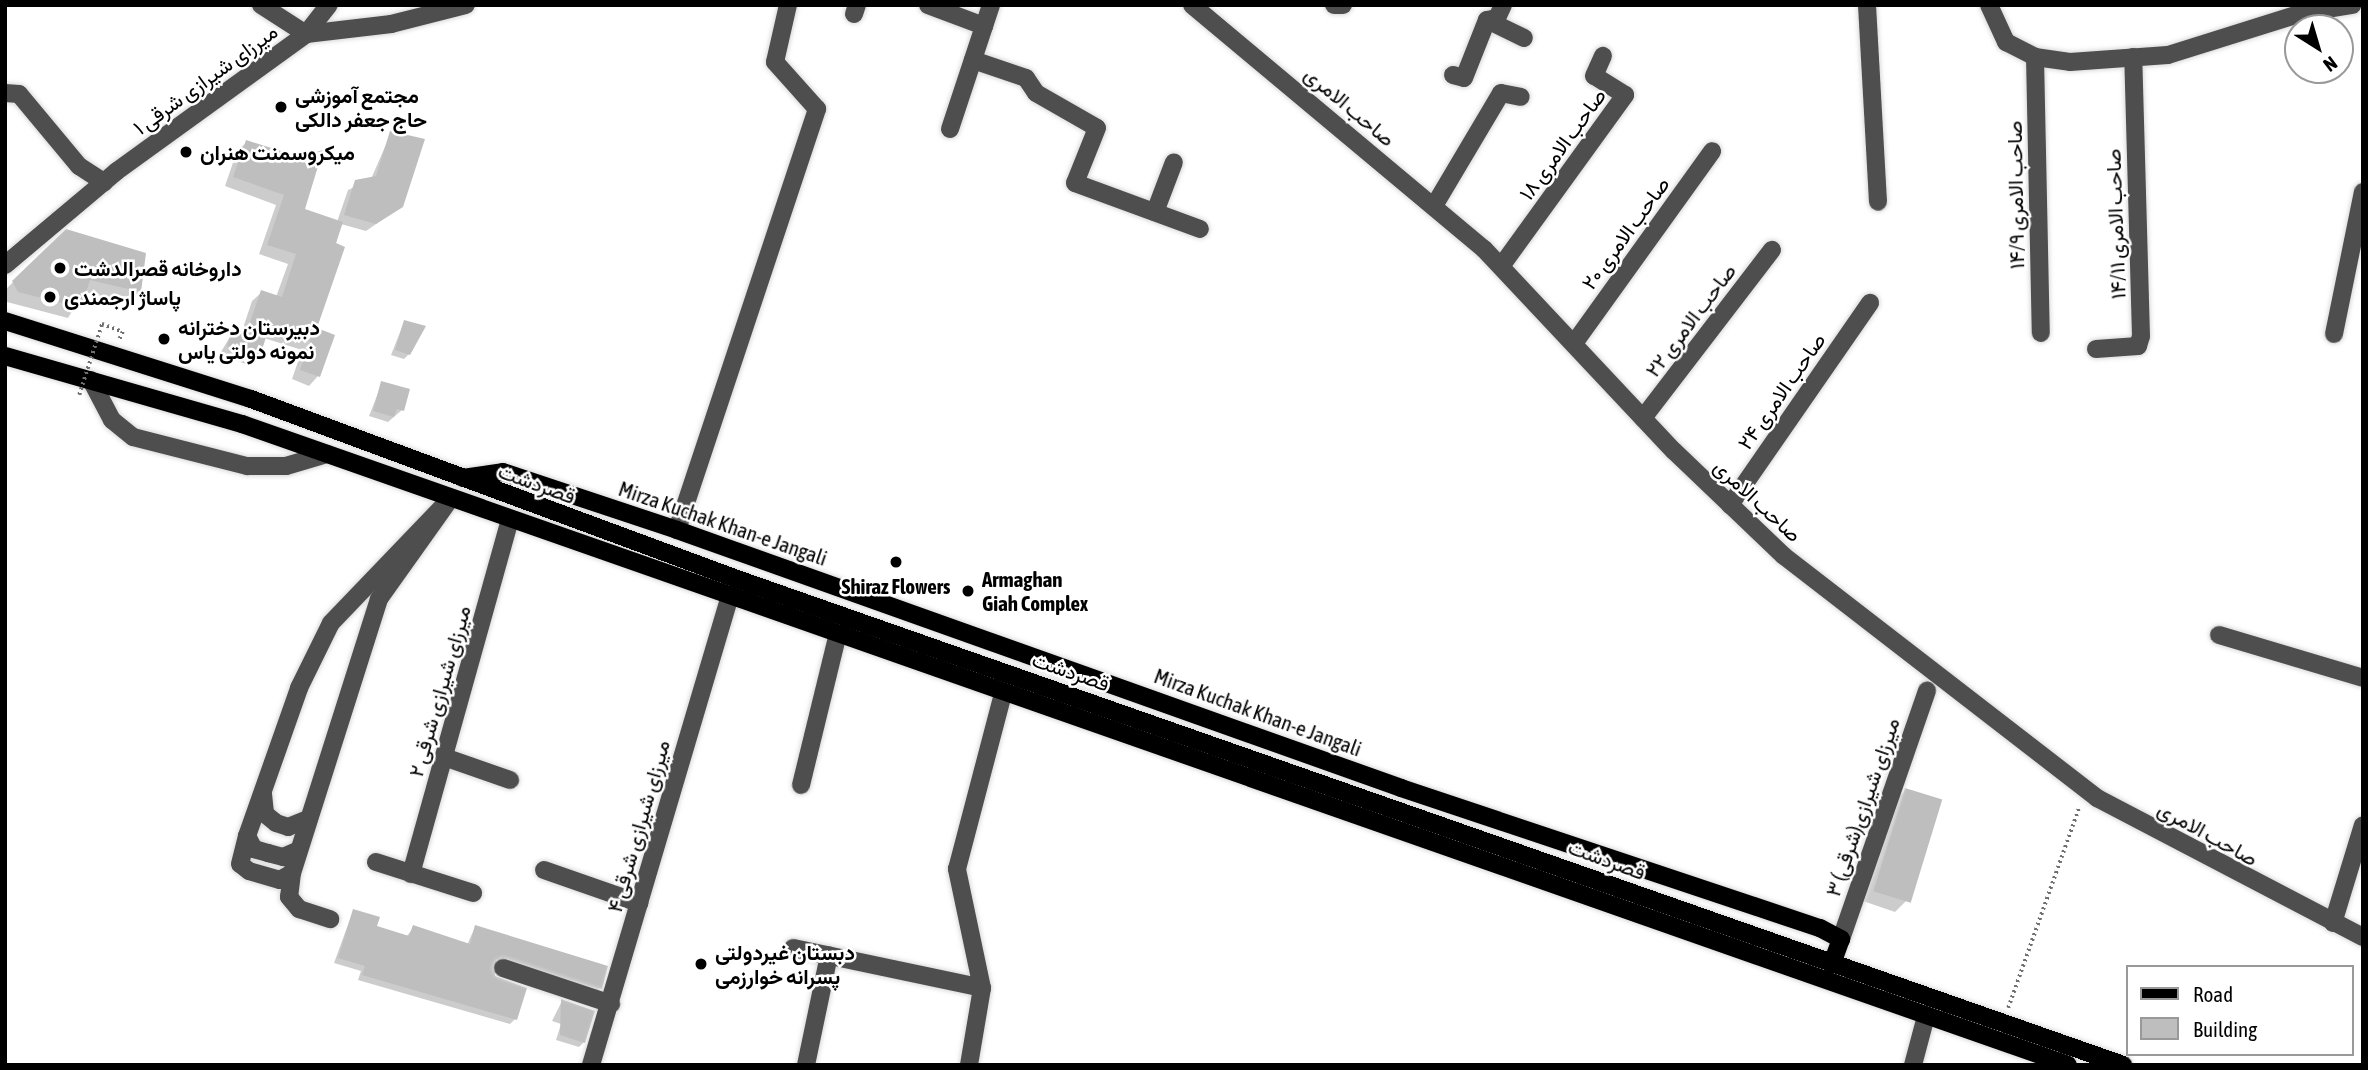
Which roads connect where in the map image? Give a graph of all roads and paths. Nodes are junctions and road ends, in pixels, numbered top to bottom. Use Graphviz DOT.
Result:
graph roads {
  1 [pos="261,5"];
  2 [pos="329,5"];
  3 [pos="467,5"];
  4 [pos="788,5"];
  5 [pos="928,5"];
  6 [pos="991,5"];
  7 [pos="1192,5"];
  8 [pos="1334,5"];
  9 [pos="1343,5"];
  10 [pos="1503,5"];
  11 [pos="1867,5"];
  12 [pos="1989,5"];
  13 [pos="2352,5"];
  14 [pos="2302,9"];
  15 [pos="1487,20"];
  16 [pos="984,26"];
  17 [pos="306,34"];
  18 [pos="1524,38"];
  19 [pos="1603,56"];
  20 [pos="2035,57"];
  21 [pos="2133,57"];
  22 [pos="973,60"];
  23 [pos="1453,75"];
  24 [pos="5,93"];
  25 [pos="1521,97"];
  26 [pos="950,129"];
  27 [pos="1712,150"];
  28 [pos="1174,162"];
  29 [pos="104,182"];
  30 [pos="2363,192"];
  31 [pos="1878,202"];
  32 [pos="1434,206"];
  33 [pos="1155,212"];
  34 [pos="1200,229"];
  35 [pos="1772,250"];
  36 [pos="5,265"];
  37 [pos="1502,265"];
  38 [pos="1870,303"];
  39 [pos="5,321"];
  40 [pos="123,332"];
  41 [pos="2041,333"];
  42 [pos="2334,334"];
  43 [pos="1575,342"];
  44 [pos="2096,349"];
  45 [pos="5,356"];
  46 [pos="91,380"];
  47 [pos="79,395"];
  48 [pos="1643,418"];
  49 [pos="327,454"];
  50 [pos="459,478"];
  51 [pos="450,499"];
  52 [pos="519,500"];
  53 [pos="1730,505"];
  54 [pos="510,520"];
  55 [pos="677,530"];
  56 [pos="737,579"];
  57 [pos="729,599"];
  58 [pos="845,618"];
  59 [pos="2219,635"];
  60 [pos="837,637"];
  61 [pos="2363,678"];
  62 [pos="1927,690"];
  63 [pos="1003,694"];
  64 [pos="1204,717"];
  65 [pos="1197,737"];
  66 [pos="444,757"];
  67 [pos="510,780"];
  68 [pos="801,785"];
  69 [pos="2086,789"];
  70 [pos="263,793"];
  71 [pos="305,820"];
  72 [pos="2363,825"];
  73 [pos="247,836"];
  74 [pos="297,851"];
  75 [pos="376,862"];
  76 [pos="544,870"];
  77 [pos="292,873"];
  78 [pos="411,874"];
  79 [pos="473,893"];
  80 [pos="639,903"];
  81 [pos="331,919"];
  82 [pos="2333,923"];
  83 [pos="2363,937"];
  84 [pos="1841,939"];
  85 [pos="793,948"];
  86 [pos="830,956"];
  87 [pos="1832,964"];
  88 [pos="503,968"];
  89 [pos="982,988"];
  90 [pos="611,1004"];
  91 [pos="1927,1016"];
  92 [pos="2003,1024"];
  93 [pos="591,1065"];
  94 [pos="806,1065"];
  95 [pos="969,1065"];
  96 [pos="1913,1065"];
  97 [pos="2068,1065"];
  98 [pos="2123,1065"];
  1 -- 17 [label="street"];
  2 -- 17 [label="street"];
  3 -- 17 [label="street, ۱ میرزای شیرازی شرقی"];
  4 -- 55 [label="street"];
  5 -- 16 [label="street"];
  6 -- 16 [label="street"];
  7 -- 32 [label="street, صاحب الامری"];
  8 -- 9 [label="street"];
  10 -- 15 [label="street"];
  11 -- 31 [label="street"];
  12 -- 20 [label="street"];
  13 -- 14 [label="street"];
  14 -- 21 [label="street"];
  15 -- 18 [label="street"];
  15 -- 23 [label="street"];
  16 -- 22 [label="street"];
  17 -- 29 [label="street, ۱ میرزای شیرازی شرقی"];
  19 -- 37 [label="street, ۱۸ صاحب الامری"];
  20 -- 21 [label="street"];
  20 -- 41 [label="street, ۱۴/۹ صاحب الامری"];
  21 -- 44 [label="street, ۱۴/۱۱ صاحب الامری"];
  22 -- 26 [label="street"];
  22 -- 33 [label="street"];
  24 -- 29 [label="street"];
  25 -- 32 [label="street"];
  27 -- 43 [label="street, ۲۰ صاحب الامری"];
  28 -- 33 [label="street"];
  29 -- 36 [label="street, ۱ میرزای شیرازی شرقی"];
  30 -- 42 [label="street"];
  32 -- 37 [label="street, صاحب الامری"];
  33 -- 34 [label="street"];
  35 -- 48 [label="street, ۲۲ صاحب الامری"];
  37 -- 43 [label="street, صاحب الامری"];
  38 -- 53 [label="street, ۲۴ صاحب الامری"];
  39 -- 50 [label="main road, قصردشت"];
  40 -- 47 [label="path, bridge"];
  43 -- 48 [label="street, صاحب الامری"];
  45 -- 46 [label="main road, قصردشت"];
  46 -- 49 [label="main road, قصردشت"];
  46 -- 49 [label="street"];
  48 -- 53 [label="street, صاحب الامری"];
  49 -- 51 [label="main road, قصردشت"];
  50 -- 51 [label="main road"];
  50 -- 52 [label="main road, قصردشت"];
  50 -- 55 [label="main road, Mirza Kuchak Khan-e Jangali"];
  51 -- 54 [label="main road, قصردشت"];
  51 -- 70 [label="street"];
  51 -- 71 [label="street"];
  52 -- 54 [label="main road"];
  52 -- 56 [label="main road, قصردشت"];
  53 -- 69 [label="street, صاحب الامری"];
  54 -- 57 [label="main road, قصردشت"];
  54 -- 66 [label="street, ۲ میرزای شیرازی شرقی"];
  55 -- 64 [label="main road, Mirza Kuchak Khan-e Jangali"];
  56 -- 57 [label="main road"];
  56 -- 58 [label="main road, قصردشت"];
  57 -- 60 [label="main road, قصردشت"];
  57 -- 80 [label="street, ۴ میرزای شیرازی شرقی"];
  58 -- 60 [label="main road"];
  58 -- 65 [label="main road, قصردشت"];
  59 -- 61 [label="street"];
  60 -- 63 [label="main road, قصردشت"];
  60 -- 68 [label="street"];
  62 -- 84 [label="street, ۳ میرزای شیرازی(شرقی)"];
  63 -- 89 [label="street"];
  63 -- 91 [label="main road, قصردشت"];
  64 -- 65 [label="main road"];
  64 -- 84 [label="main road, Mirza Kuchak Khan-e Jangali"];
  65 -- 87 [label="main road, قصردشت"];
  66 -- 67 [label="street"];
  66 -- 78 [label="street, ۲ میرزای شیرازی شرقی"];
  69 -- 82 [label="street, صاحب الامری"];
  69 -- 92 [label="path"];
  70 -- 71 [label="street"];
  70 -- 73 [label="street"];
  71 -- 74 [label="street"];
  72 -- 82 [label="street"];
  73 -- 74 [label="street"];
  73 -- 77 [label="street"];
  74 -- 77 [label="street"];
  75 -- 78 [label="street"];
  76 -- 80 [label="street"];
  77 -- 81 [label="street"];
  78 -- 79 [label="street"];
  80 -- 90 [label="street, ۴ میرزای شیرازی شرقی"];
  82 -- 83 [label="street, صاحب الامری"];
  84 -- 87 [label="main road"];
  85 -- 86 [label="street"];
  86 -- 89 [label="street"];
  86 -- 94 [label="street"];
  87 -- 92 [label="main road, قصردشت"];
  88 -- 90 [label="street"];
  89 -- 95 [label="street"];
  90 -- 93 [label="street, ۴ میرزای شیرازی شرقی"];
  91 -- 96 [label="street"];
  91 -- 97 [label="main road, قصردشت"];
  92 -- 98 [label="main road, قصردشت"];
}
